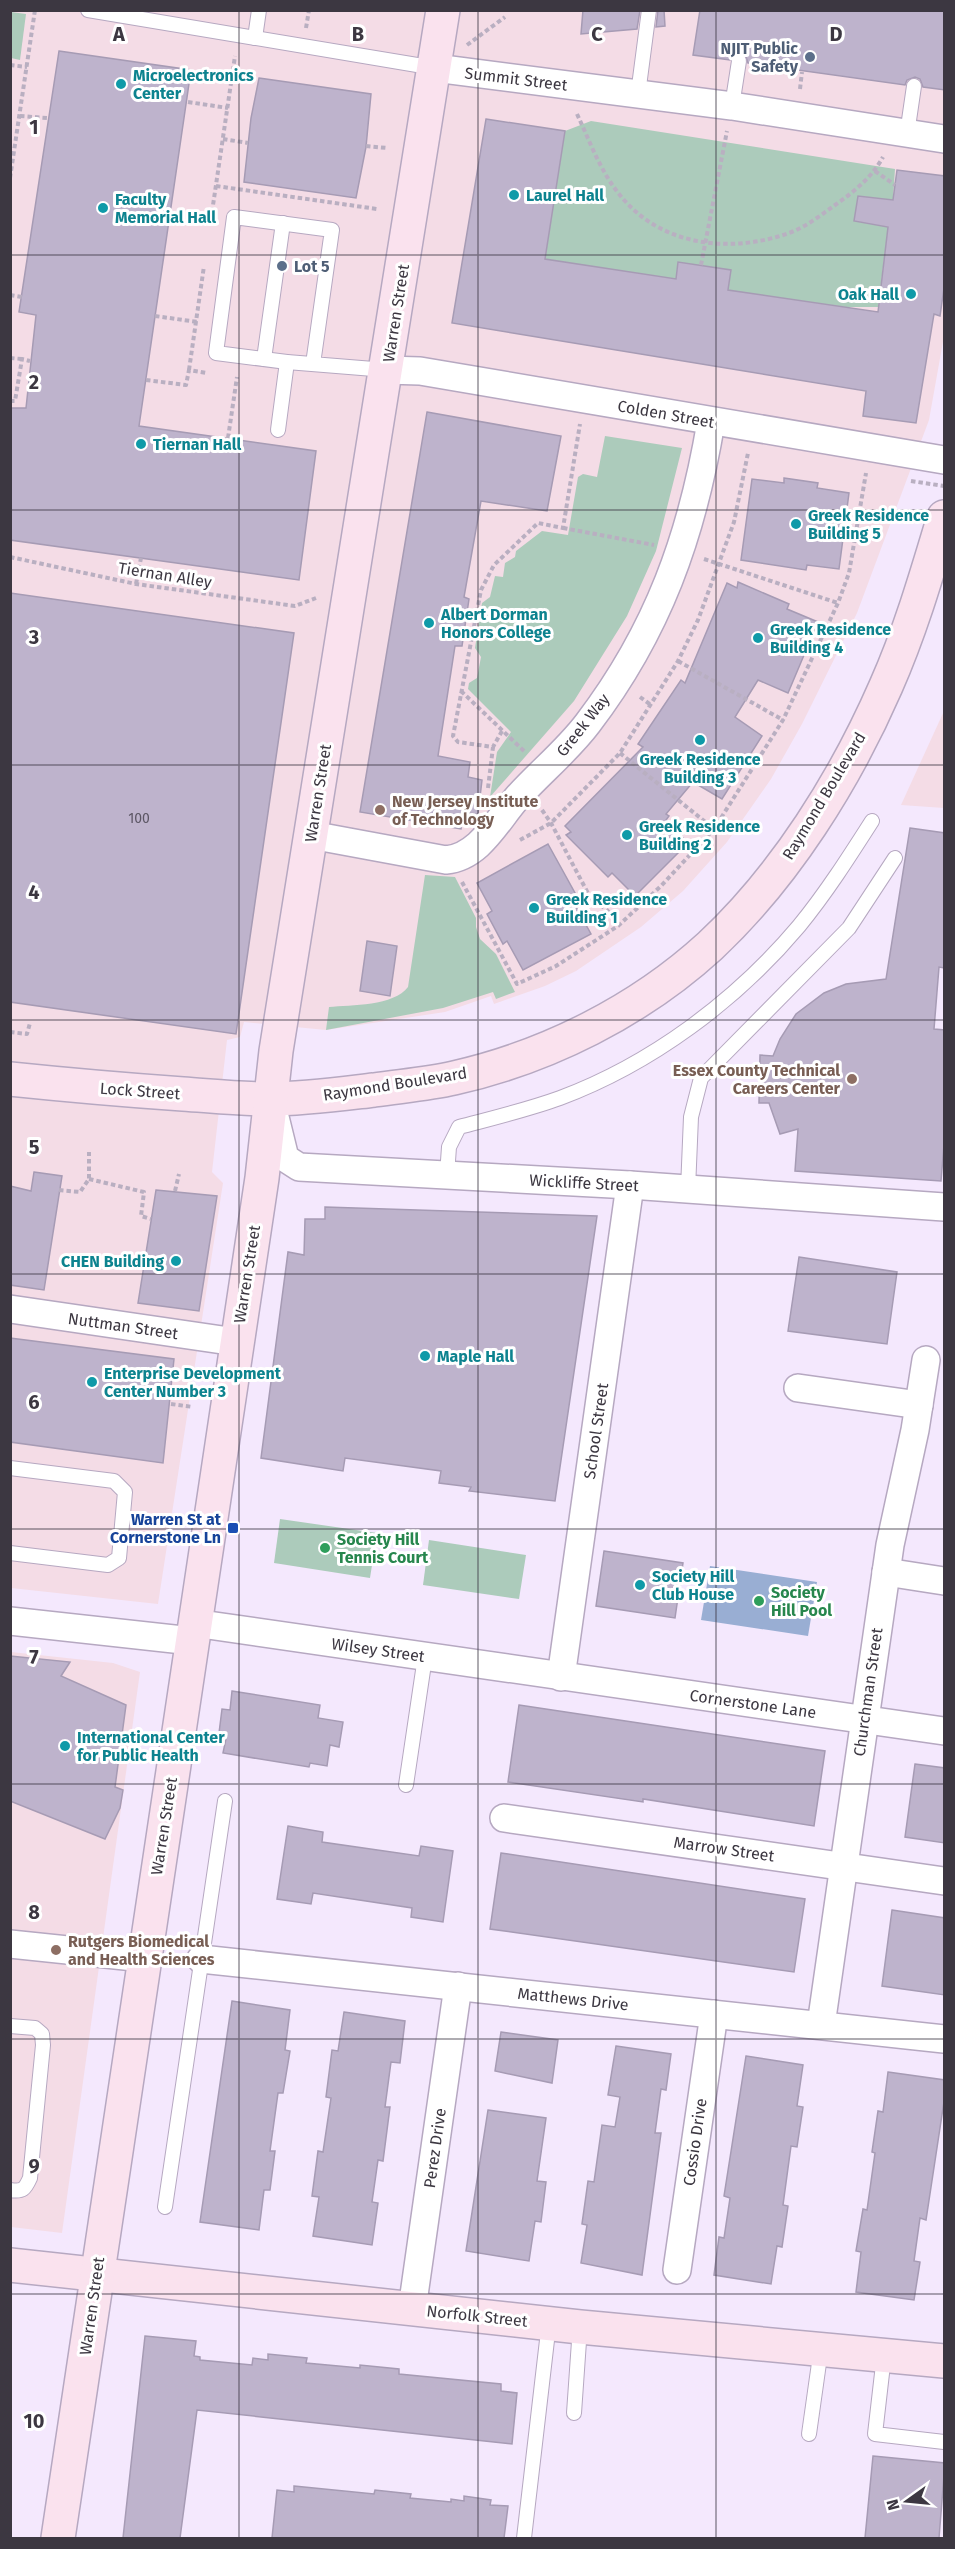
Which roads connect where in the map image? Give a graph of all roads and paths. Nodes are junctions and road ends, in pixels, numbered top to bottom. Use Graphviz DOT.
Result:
graph roads {
  1 [pos="35,10"];
  2 [pos="88,10"];
  3 [pos="259,10"];
  4 [pos="443,10"];
  5 [pos="649,10"];
  6 [pos="505,17"];
  7 [pos="238,36"];
  8 [pos="255,38"];
  9 [pos="467,45"];
  10 [pos="739,61"];
  11 [pos="10,65"];
  12 [pos="27,67"];
  13 [pos="435,68"];
  14 [pos="914,86"];
  15 [pos="638,94"];
  16 [pos="188,102"];
  17 [pos="732,106"];
  18 [pos="228,108"];
  19 [pos="577,113"];
  20 [pos="20,116"];
  21 [pos="47,118"];
  22 [pos="900,133"];
  23 [pos="223,140"];
  24 [pos="945,140"];
  25 [pos="248,143"];
  26 [pos="366,147"];
  27 [pos="387,148"];
  28 [pos="874,171"];
  29 [pos="10,178"];
  30 [pos="895,185"];
  31 [pos="216,186"];
  32 [pos="377,209"];
  33 [pos="211,220"];
  34 [pos="283,223"];
  35 [pos="705,243"];
  36 [pos="206,254"];
  37 [pos="701,265"];
  38 [pos="10,295"];
  39 [pos="22,297"];
  40 [pos="155,316"];
  41 [pos="196,322"];
  42 [pos="220,325"];
  43 [pos="10,358"];
  44 [pos="264,358"];
  45 [pos="22,359"];
  46 [pos="30,361"];
  47 [pos="287,363"];
  48 [pos="313,364"];
  49 [pos="189,370"];
  50 [pos="386,370"];
  51 [pos="218,374"];
  52 [pos="227,375"];
  53 [pos="237,377"];
  54 [pos="146,380"];
  55 [pos="284,383"];
  56 [pos="585,400"];
  57 [pos="10,401"];
  58 [pos="711,422"];
  59 [pos="278,430"];
  60 [pos="228,438"];
  61 [pos="869,449"];
  62 [pos="935,459"];
  63 [pos="911,481"];
  64 [pos="945,486"];
  65 [pos="945,517"];
  66 [pos="563,528"];
  67 [pos="681,552"];
  68 [pos="10,557"];
  69 [pos="141,558"];
  70 [pos="136,585"];
  71 [pos="316,598"];
  72 [pos="838,603"];
  73 [pos="678,661"];
  74 [pos="460,691"];
  75 [pos="783,720"];
  76 [pos="502,731"];
  77 [pos="493,747"];
  78 [pos="620,753"];
  79 [pos="533,760"];
  80 [pos="488,791"];
  81 [pos="540,806"];
  82 [pos="872,821"];
  83 [pos="714,829"];
  84 [pos="311,835"];
  85 [pos="895,858"];
  86 [pos="461,879"];
  87 [pos="618,926"];
  88 [pos="30,1023"];
  89 [pos="10,1032"];
  90 [pos="10,1079"];
  91 [pos="271,1100"];
  92 [pos="89,1152"];
  93 [pos="179,1174"];
  94 [pos="447,1175"];
  95 [pos="89,1179"];
  96 [pos="630,1185"];
  97 [pos="688,1189"];
  98 [pos="59,1190"];
  99 [pos="175,1191"];
  100 [pos="945,1207"];
  101 [pos="151,1219"];
  102 [pos="10,1310"];
  103 [pos="236,1342"];
  104 [pos="928,1383"];
  105 [pos="798,1388"];
  106 [pos="171,1404"];
  107 [pos="193,1407"];
  108 [pos="10,1468"];
  109 [pos="10,1552"];
  110 [pos="886,1572"];
  111 [pos="945,1581"];
  112 [pos="10,1621"];
  113 [pos="193,1632"];
  114 [pos="425,1657"];
  115 [pos="561,1677"];
  116 [pos="864,1720"];
  117 [pos="945,1731"];
  118 [pos="406,1785"];
  119 [pos="225,1801"];
  120 [pos="504,1818"];
  121 [pos="844,1866"];
  122 [pos="945,1881"];
  123 [pos="10,1944"];
  124 [pos="144,1958"];
  125 [pos="201,1959"];
  126 [pos="458,1986"];
  127 [pos="714,2014"];
  128 [pos="10,2025"];
  129 [pos="821,2025"];
  130 [pos="945,2039"];
  131 [pos="10,2190"];
  132 [pos="165,2207"];
  133 [pos="10,2265"];
  134 [pos="677,2270"];
  135 [pos="97,2274"];
  136 [pos="412,2309"];
  137 [pos="564,2325"];
  138 [pos="821,2349"];
  139 [pos="884,2356"];
  140 [pos="945,2361"];
  141 [pos="574,2413"];
  142 [pos="809,2434"];
  143 [pos="945,2442"];
  144 [pos="58,2538"];
  145 [pos="524,2538"];
  1 -- 12 [label="path"];
  2 -- 7 [label="lane, Summit Street"];
  3 -- 8 [label="lane"];
  4 -- 13 [label="main road, Warren Street"];
  5 -- 15 [label="lane"];
  6 -- 9 [label="path"];
  7 -- 8 [label="lane, Summit Street"];
  7 -- 18 [label="path"];
  8 -- 13 [label="lane, Summit Street"];
  10 -- 17 [label="lane"];
  11 -- 12 [label="path"];
  12 -- 20 [label="path"];
  13 -- 15 [label="street, Summit Street"];
  13 -- 50 [label="main road, Warren Street"];
  14 -- 22 [label="lane"];
  15 -- 17 [label="street, Summit Street"];
  16 -- 18 [label="path"];
  17 -- 22 [label="street, Summit Street"];
  17 -- 35 [label="path"];
  18 -- 23 [label="path"];
  19 -- 35 [label="path"];
  20 -- 21 [label="path"];
  20 -- 29 [label="path"];
  22 -- 24 [label="street, Summit Street"];
  22 -- 28 [label="path"];
  23 -- 25 [label="path"];
  23 -- 31 [label="path"];
  26 -- 27 [label="path"];
  28 -- 30 [label="path"];
  28 -- 35 [label="path"];
  31 -- 32 [label="path"];
  31 -- 33 [label="path"];
  34 -- 42 [label="lane"];
  34 -- 44 [label="lane"];
  34 -- 48 [label="lane"];
  35 -- 37 [label="path"];
  36 -- 41 [label="path"];
  38 -- 39 [label="path"];
  40 -- 41 [label="path"];
  41 -- 42 [label="path"];
  41 -- 49 [label="path"];
  42 -- 44 [label="lane"];
  43 -- 45 [label="path"];
  44 -- 47 [label="lane"];
  45 -- 46 [label="path"];
  45 -- 57 [label="path"];
  47 -- 48 [label="lane"];
  47 -- 55 [label="lane"];
  48 -- 50 [label="lane"];
  49 -- 51 [label="path"];
  49 -- 54 [label="path"];
  50 -- 56 [label="street, Colden Street"];
  50 -- 84 [label="main road, Warren Street"];
  52 -- 53 [label="path"];
  53 -- 55 [label="path"];
  53 -- 60 [label="path"];
  55 -- 59 [label="lane"];
  56 -- 58 [label="street, Colden Street"];
  56 -- 66 [label="path"];
  58 -- 61 [label="street, Colden Street"];
  58 -- 67 [label="street, Greek Way"];
  61 -- 62 [label="street, Colden Street"];
  61 -- 72 [label="path"];
  63 -- 64 [label="path, bridge"];
  65 -- 91 [label="main road, Raymond Boulevard"];
  66 -- 67 [label="path"];
  66 -- 74 [label="path"];
  67 -- 72 [label="path"];
  67 -- 84 [label="street, Greek Way"];
  68 -- 70 [label="path, Tiernan Alley"];
  69 -- 70 [label="path"];
  70 -- 71 [label="path, Tiernan Alley"];
  72 -- 75 [label="path"];
  73 -- 75 [label="path"];
  74 -- 76 [label="path"];
  74 -- 77 [label="path"];
  75 -- 83 [label="path"];
  76 -- 77 [label="path"];
  76 -- 79 [label="path"];
  77 -- 80 [label="path"];
  78 -- 83 [label="path"];
  81 -- 87 [label="path"];
  82 -- 94 [label="lane"];
  83 -- 87 [label="path"];
  84 -- 91 [label="main road, Warren Street"];
  85 -- 97 [label="lane"];
  86 -- 87 [label="path"];
  88 -- 89 [label="path"];
  90 -- 91 [label="main road, Lock Street"];
  91 -- 94 [label="street, Wickliffe Street"];
  91 -- 103 [label="main road, Warren Street"];
  92 -- 95 [label="path"];
  93 -- 99 [label="path"];
  94 -- 96 [label="street, Wickliffe Street"];
  95 -- 98 [label="path"];
  95 -- 101 [label="path"];
  96 -- 97 [label="street, Wickliffe Street"];
  96 -- 115 [label="street, School Street"];
  97 -- 100 [label="street, Wickliffe Street"];
  102 -- 103 [label="street, Nuttman Street"];
  103 -- 113 [label="main road, Warren Street"];
  104 -- 105 [label="street"];
  104 -- 110 [label="street, Churchman Street"];
  106 -- 107 [label="path"];
  108 -- 109 [label="lane"];
  110 -- 111 [label="street"];
  110 -- 116 [label="street, Churchman Street"];
  112 -- 113 [label="street, Wilsey Street"];
  113 -- 114 [label="street, Wilsey Street"];
  113 -- 124 [label="main road, Warren Street"];
  114 -- 115 [label="street, Wilsey Street"];
  114 -- 118 [label="lane"];
  115 -- 116 [label="street, Cornerstone Lane"];
  116 -- 117 [label="street, Cornerstone Lane"];
  116 -- 121 [label="street, Churchman Street"];
  119 -- 125 [label="lane"];
  120 -- 121 [label="street, Marrow Street"];
  121 -- 122 [label="street, Marrow Street"];
  121 -- 129 [label="street, Churchman Street"];
  123 -- 124 [label="street"];
  124 -- 135 [label="main road, Warren Street"];
  125 -- 126 [label="street, Matthews Drive"];
  125 -- 132 [label="lane"];
  126 -- 127 [label="street, Matthews Drive"];
  126 -- 136 [label="street, Perez Drive"];
  127 -- 129 [label="street, Matthews Drive"];
  127 -- 134 [label="street, Cossio Drive"];
  128 -- 131 [label="lane"];
  129 -- 130 [label="street, Matthews Drive"];
  133 -- 135 [label="main road, Norfolk Street"];
  135 -- 136 [label="main road, Norfolk Street"];
  135 -- 144 [label="main road, Warren Street"];
  136 -- 137 [label="main road, Norfolk Street"];
  137 -- 138 [label="main road, Norfolk Street"];
  137 -- 141 [label="lane"];
  137 -- 145 [label="lane"];
  138 -- 139 [label="main road, Norfolk Street"];
  138 -- 142 [label="lane"];
  139 -- 140 [label="main road, Norfolk Street"];
  139 -- 143 [label="lane"];
}
